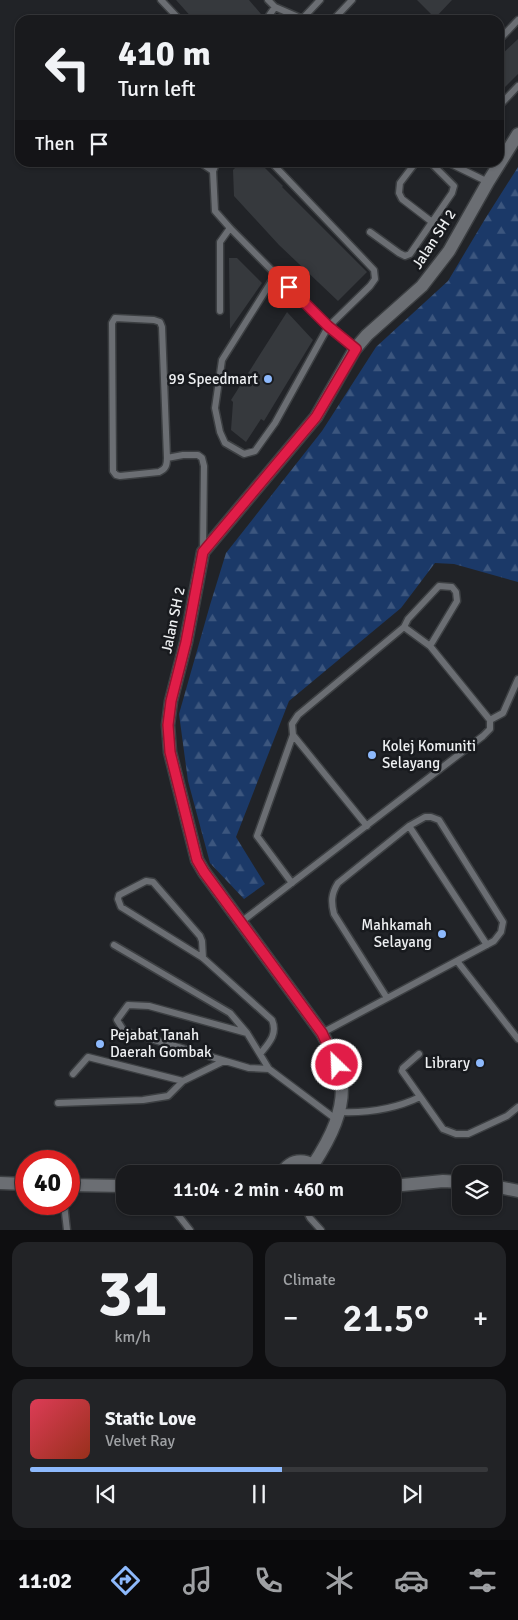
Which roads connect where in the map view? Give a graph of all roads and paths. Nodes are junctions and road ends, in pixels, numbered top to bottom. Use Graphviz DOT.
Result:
graph roads {
  1 [pos="161,0"];
  2 [pos="268,0"];
  3 [pos="352,0"];
  4 [pos="318,2"];
  5 [pos="276,7"];
  6 [pos="175,15"];
  7 [pos="270,15"];
  8 [pos="295,15"];
  9 [pos="307,15"];
  10 [pos="339,15"];
  11 [pos="518,20"];
  12 [pos="504,35"];
  13 [pos="518,86"];
  14 [pos="504,101"];
  15 [pos="518,134"];
  16 [pos="504,156"];
  17 [pos="207,167"];
  18 [pos="215,167"];
  19 [pos="276,167"];
  20 [pos="412,167"];
  21 [pos="435,167"];
  22 [pos="455,167"];
  23 [pos="463,167"];
  24 [pos="497,167"];
  25 [pos="213,171"];
  26 [pos="462,171"];
  27 [pos="488,182"];
  28 [pos="432,222"];
  29 [pos="230,228"];
  30 [pos="370,232"];
  31 [pos="276,274"];
  32 [pos="220,310"];
  33 [pos="328,326"];
  34 [pos="356,349"];
  35 [pos="167,458"];
  36 [pos="203,552"];
  37 [pos="404,627"];
  38 [pos="430,646"];
  39 [pos="518,679"];
  40 [pos="490,720"];
  41 [pos="293,735"];
  42 [pos="367,826"];
  43 [pos="409,826"];
  44 [pos="292,883"];
  45 [pos="241,922"];
  46 [pos="114,945"];
  47 [pos="487,945"];
  48 [pos="202,958"];
  49 [pos="457,962"];
  50 [pos="387,998"];
  51 [pos="247,1033"];
  52 [pos="322,1033"];
  53 [pos="518,1038"];
  54 [pos="260,1054"];
  55 [pos="419,1054"];
  56 [pos="224,1061"];
  57 [pos="269,1069"];
  58 [pos="73,1074"];
  59 [pos="183,1081"];
  60 [pos="420,1097"];
  61 [pos="58,1103"];
  62 [pos="518,1107"];
  63 [pos="338,1116"];
  64 [pos="288,1165"];
  65 [pos="310,1165"];
  66 [pos="317,1165"];
  67 [pos="0,1182"];
  68 [pos="452,1182"];
  69 [pos="15,1183"];
  70 [pos="80,1185"];
  71 [pos="401,1185"];
  72 [pos="116,1186"];
  73 [pos="502,1187"];
  74 [pos="518,1190"];
  75 [pos="65,1215"];
  76 [pos="178,1215"];
  77 [pos="308,1215"];
  78 [pos="67,1230"];
  79 [pos="190,1230"];
  80 [pos="321,1230"];
  1 -- 6 [label="lane"];
  2 -- 5 [label="lane"];
  3 -- 10 [label="lane"];
  4 -- 9 [label="lane"];
  5 -- 7 [label="lane"];
  5 -- 8 [label="lane"];
  11 -- 12 [label="lane"];
  13 -- 14 [label="lane"];
  15 -- 16 [label="street, Jalan SH 2"];
  17 -- 25 [label="lane"];
  18 -- 25 [label="lane"];
  19 -- 33 [label="lane"];
  20 -- 28 [label="lane"];
  21 -- 28 [label="lane"];
  22 -- 26 [label="lane"];
  23 -- 26 [label="lane"];
  24 -- 27 [label="street, Jalan SH 2"];
  25 -- 29 [label="lane"];
  26 -- 27 [label="lane"];
  27 -- 34 [label="street, Jalan SH 2"];
  28 -- 30 [label="lane"];
  29 -- 31 [label="lane"];
  29 -- 32 [label="lane"];
  31 -- 33 [label="lane"];
  31 -- 33 [label="lane"];
  33 -- 34 [label="lane"];
  34 -- 36 [label="street, Jalan SH 2"];
  35 -- 35 [label="lane"];
  35 -- 36 [label="lane"];
  36 -- 45 [label="street, Jalan SH 2"];
  37 -- 38 [label="lane"];
  37 -- 38 [label="lane"];
  37 -- 41 [label="lane"];
  38 -- 40 [label="lane"];
  39 -- 40 [label="lane"];
  40 -- 42 [label="lane"];
  41 -- 42 [label="lane"];
  41 -- 44 [label="lane"];
  42 -- 44 [label="lane"];
  43 -- 47 [label="lane"];
  43 -- 47 [label="lane"];
  43 -- 50 [label="lane"];
  44 -- 45 [label="lane"];
  45 -- 52 [label="street, Jalan SH 2"];
  46 -- 51 [label="lane"];
  47 -- 49 [label="lane"];
  48 -- 48 [label="lane"];
  48 -- 54 [label="lane"];
  49 -- 50 [label="lane"];
  49 -- 53 [label="lane"];
  50 -- 52 [label="lane"];
  51 -- 54 [label="lane"];
  51 -- 56 [label="lane"];
  52 -- 63 [label="street, Jalan SH 2"];
  54 -- 57 [label="lane"];
  55 -- 60 [label="lane"];
  56 -- 57 [label="lane"];
  56 -- 59 [label="lane"];
  57 -- 63 [label="lane"];
  58 -- 59 [label="lane"];
  59 -- 61 [label="lane"];
  60 -- 62 [label="lane"];
  60 -- 63 [label="lane"];
  63 -- 66 [label="street, Jalan SH 2"];
  64 -- 65 [label="street"];
  67 -- 69 [label="street"];
  68 -- 71 [label="street"];
  70 -- 72 [label="street"];
  73 -- 74 [label="street"];
  75 -- 78 [label="lane"];
  76 -- 79 [label="lane"];
  77 -- 80 [label="lane"];
}
